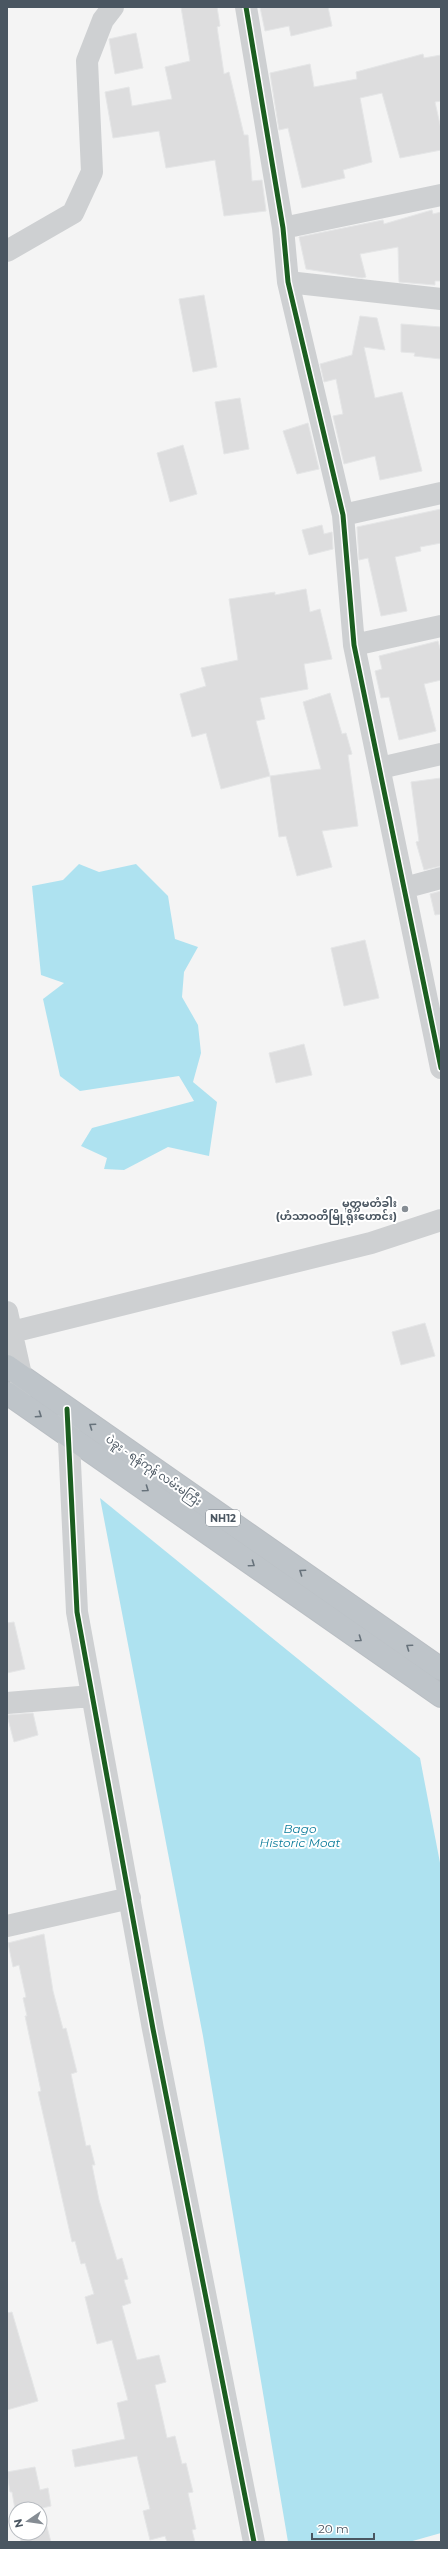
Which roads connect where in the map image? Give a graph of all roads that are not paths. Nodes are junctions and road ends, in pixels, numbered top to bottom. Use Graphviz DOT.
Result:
graph roads {
  1 [pos="113,7"];
  2 [pos="246,7"];
  3 [pos="441,195"];
  4 [pos="283,228"];
  5 [pos="7,251"];
  6 [pos="288,282"];
  7 [pos="441,299"];
  8 [pos="441,493"];
  9 [pos="343,515"];
  10 [pos="441,626"];
  11 [pos="354,645"];
  12 [pos="441,754"];
  13 [pos="380,768"];
  14 [pos="441,878"];
  15 [pos="404,888"];
  16 [pos="441,1068"];
  17 [pos="441,1220"];
  18 [pos="9,1322"];
  19 [pos="14,1370"];
  20 [pos="14,1398"];
  21 [pos="67,1409"];
  22 [pos="68,1434"];
  23 [pos="441,1669"];
  24 [pos="92,1696"];
  25 [pos="441,1696"];
  26 [pos="7,1703"];
  27 [pos="130,1898"];
  28 [pos="7,1926"];
  29 [pos="254,2542"];
  1 -- 5 [label="street"];
  2 -- 4 [label="street"];
  3 -- 4 [label="street"];
  4 -- 6 [label="street"];
  6 -- 7 [label="street"];
  6 -- 9 [label="street"];
  8 -- 9 [label="street"];
  9 -- 11 [label="street"];
  10 -- 11 [label="street"];
  11 -- 13 [label="street"];
  12 -- 13 [label="street"];
  13 -- 15 [label="street"];
  14 -- 15 [label="street"];
  15 -- 16 [label="street"];
  17 -- 18 [label="street"];
  18 -- 19 [label="street"];
  19 -- 20 [label="street"];
  19 -- 21 [label="highway, ပဲခူး - ရန်ကုန် လမ်းမကြီး / NH12"];
  20 -- 22 [label="highway, ပဲခူး - ရန်ကုန် လမ်းမကြီး / NH12, one-way"];
  21 -- 22 [label="street"];
  23 -- 21 [label="highway, ပဲခူး - ရန်ကုန် လမ်းမကြီး / NH12, one-way"];
  22 -- 24 [label="street"];
  22 -- 25 [label="highway, ပဲခူး - ရန်ကုန် လမ်းမကြီး / NH12, one-way"];
  24 -- 26 [label="street"];
  24 -- 27 [label="street"];
  27 -- 28 [label="street"];
  27 -- 29 [label="street"];
}
